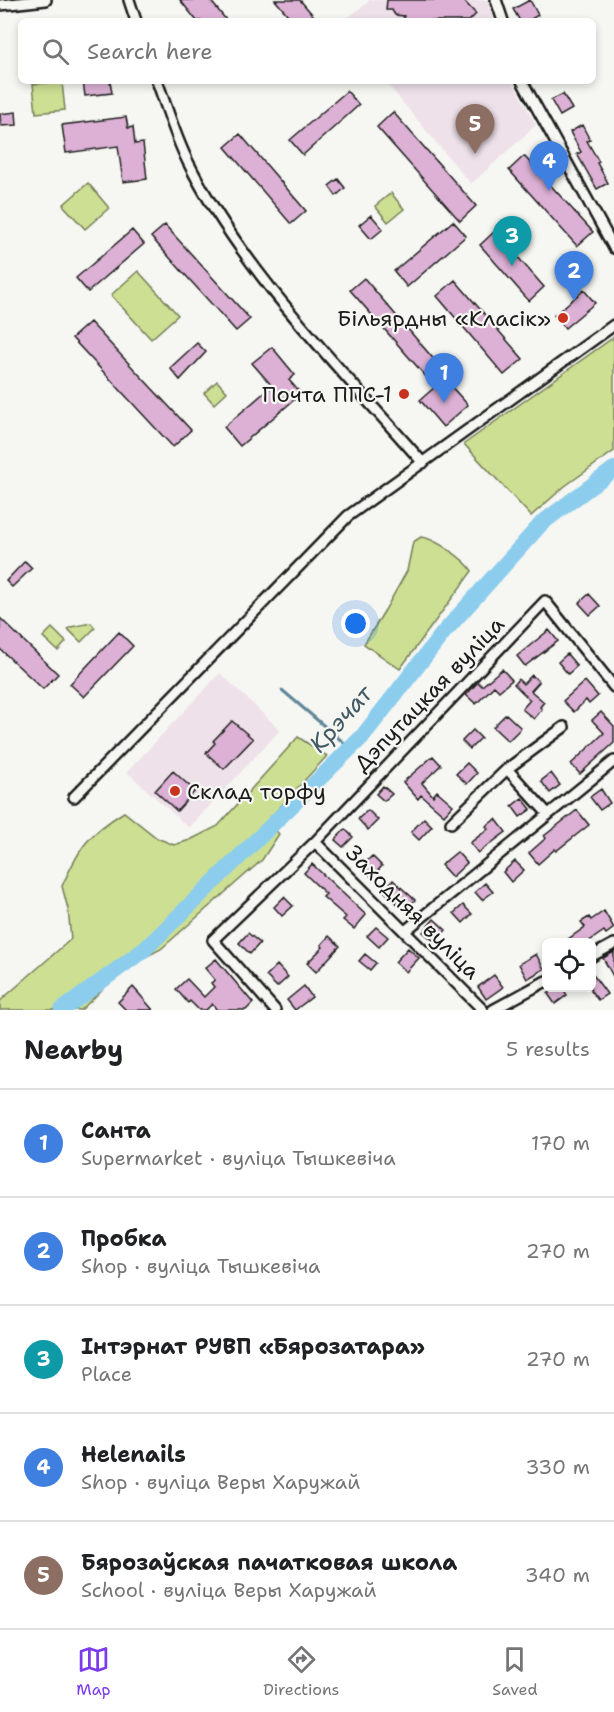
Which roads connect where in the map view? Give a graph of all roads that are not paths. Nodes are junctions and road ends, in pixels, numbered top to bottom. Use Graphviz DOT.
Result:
graph roads {
  1 [pos="45,0"];
  2 [pos="129,0"];
  3 [pos="496,0"];
  4 [pos="0,5"];
  5 [pos="135,18"];
  6 [pos="502,18"];
  7 [pos="158,84"];
  8 [pos="524,84"];
  9 [pos="614,248"];
  10 [pos="614,325"];
  11 [pos="423,463"];
  12 [pos="614,687"];
  13 [pos="564,727"];
  14 [pos="614,761"];
  15 [pos="507,769"];
  16 [pos="74,797"];
  17 [pos="548,814"];
  18 [pos="451,823"];
  19 [pos="315,842"];
  20 [pos="405,931"];
  21 [pos="614,944"];
  22 [pos="596,953"];
  23 [pos="542,983"];
  24 [pos="274,1010"];
  25 [pos="483,1010"];
  26 [pos="492,1010"];
  1 -- 4 [label="street"];
  2 -- 5 [label="street"];
  3 -- 6 [label="street"];
  7 -- 11 [label="street"];
  8 -- 9 [label="street"];
  10 -- 11 [label="street"];
  11 -- 16 [label="street"];
  12 -- 19 [label="street, Дэпутацкая вуліца"];
  13 -- 15 [label="street"];
  14 -- 17 [label="street"];
  15 -- 17 [label="street"];
  15 -- 18 [label="street"];
  17 -- 20 [label="street"];
  19 -- 20 [label="street, Заходняя вуліца"];
  19 -- 24 [label="street, Дэпутацкая вуліца"];
  20 -- 25 [label="street, Заходняя вуліца"];
  21 -- 22 [label="street"];
  23 -- 26 [label="street"];
}
